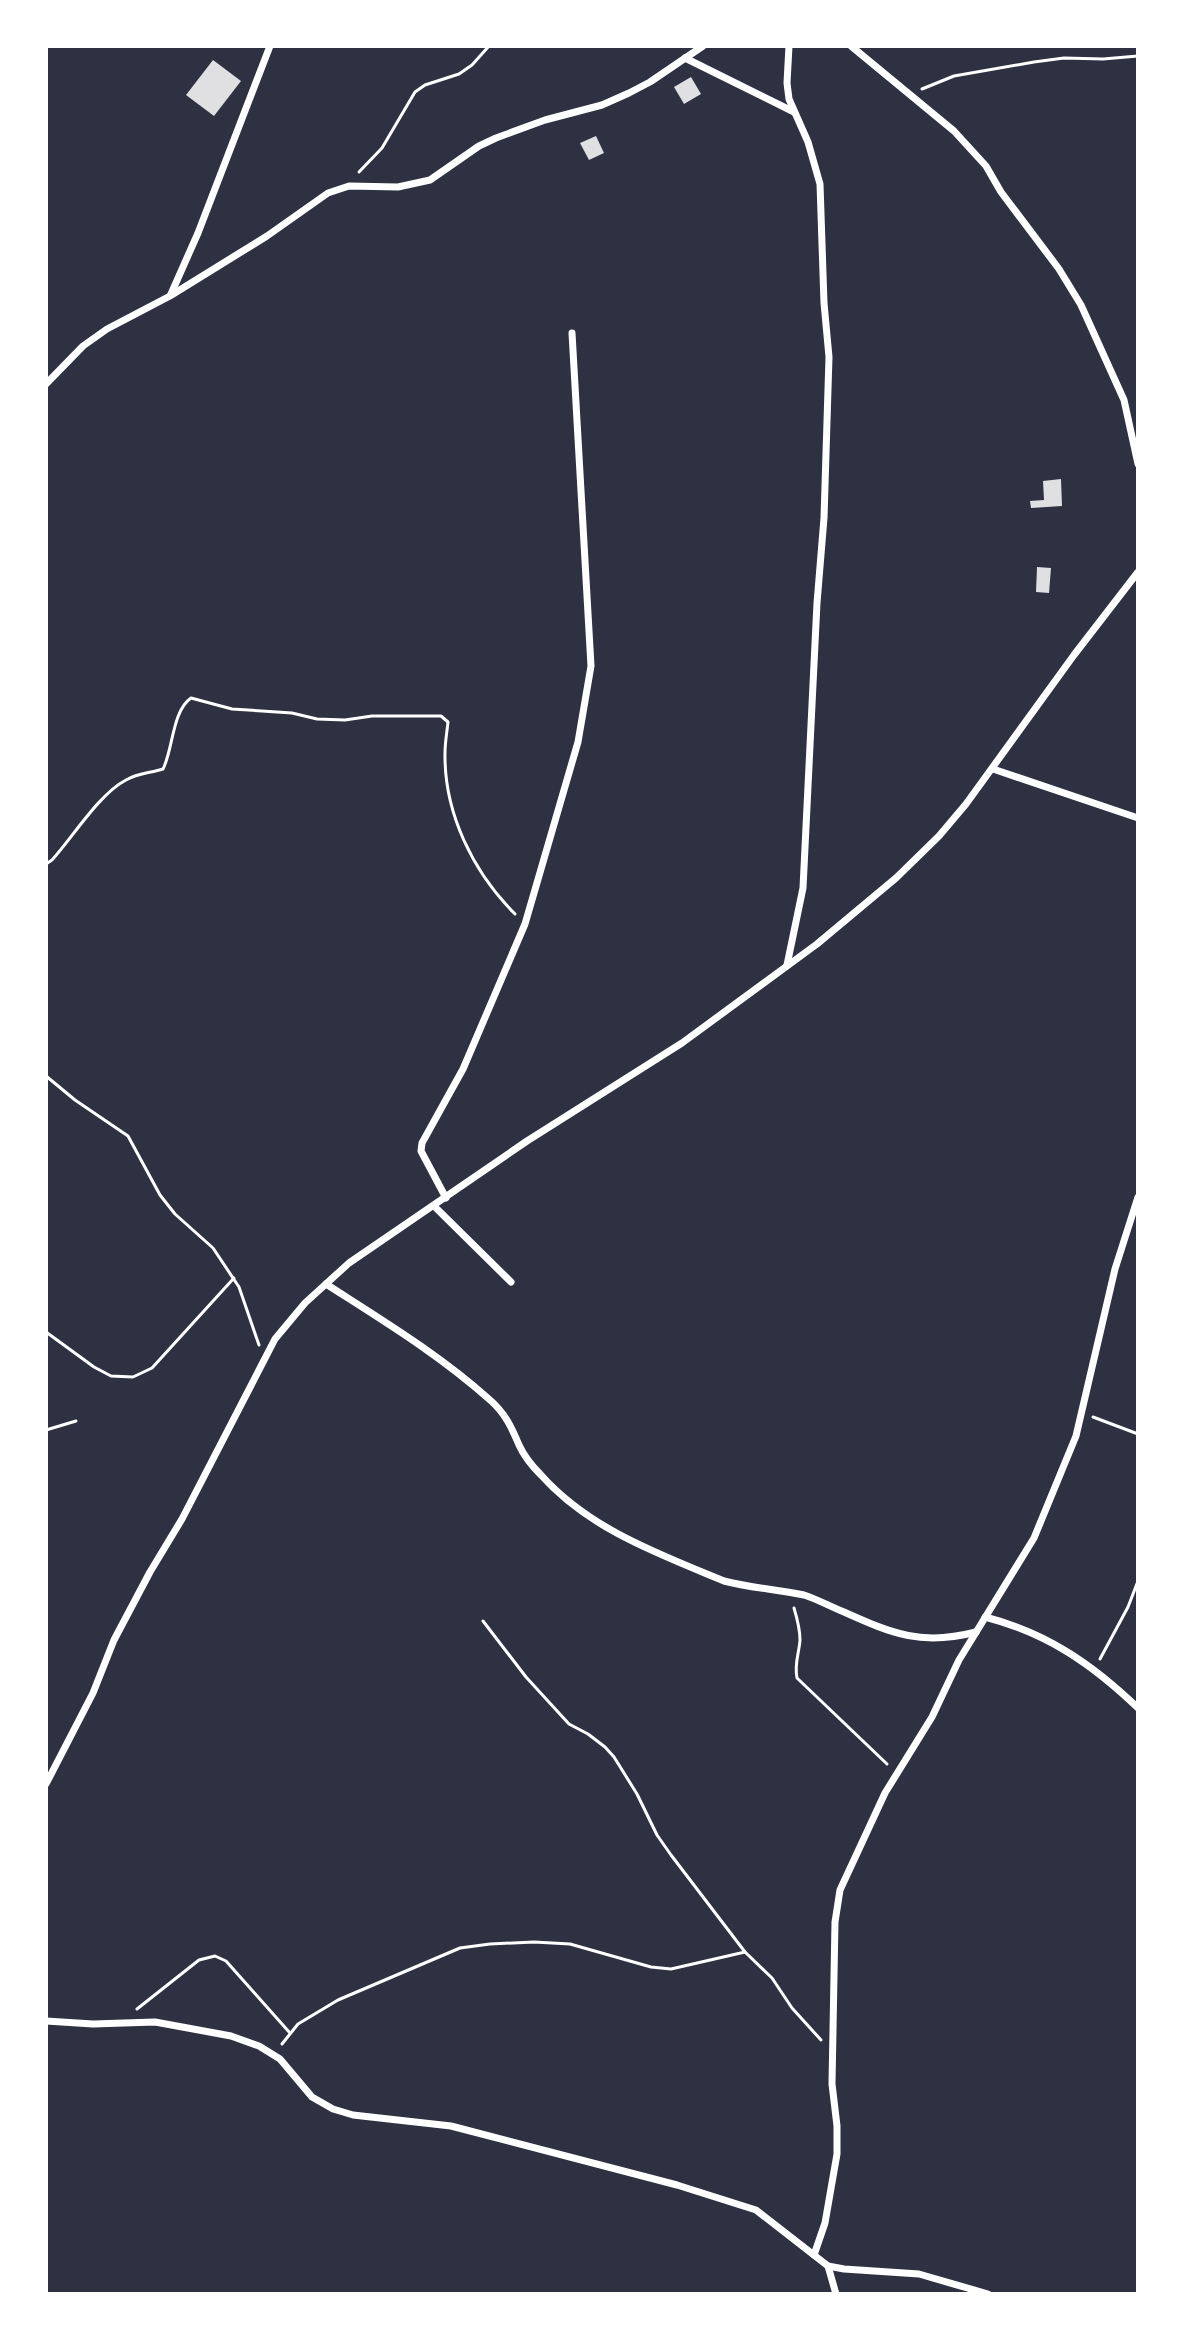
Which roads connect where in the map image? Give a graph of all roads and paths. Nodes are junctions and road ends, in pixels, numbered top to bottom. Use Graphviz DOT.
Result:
graph roads {
  1 [pos="270,46"];
  2 [pos="489,46"];
  3 [pos="703,46"];
  4 [pos="789,46"];
  5 [pos="851,46"];
  6 [pos="1138,56"];
  7 [pos="685,58"];
  8 [pos="912,94"];
  9 [pos="794,112"];
  10 [pos="339,188"];
  11 [pos="170,296"];
  12 [pos="572,333"];
  13 [pos="46,384"];
  14 [pos="1138,464"];
  15 [pos="1138,572"];
  16 [pos="993,769"];
  17 [pos="1138,818"];
  18 [pos="46,864"];
  19 [pos="525,924"];
  20 [pos="787,965"];
  21 [pos="46,1076"];
  22 [pos="1138,1197"];
  23 [pos="446,1198"];
  24 [pos="434,1206"];
  25 [pos="234,1278"];
  26 [pos="511,1282"];
  27 [pos="326,1284"];
  28 [pos="46,1332"];
  29 [pos="264,1360"];
  30 [pos="1082,1414"];
  31 [pos="76,1421"];
  32 [pos="46,1430"];
  33 [pos="1138,1434"];
  34 [pos="1138,1581"];
  35 [pos="789,1593"];
  36 [pos="985,1617"];
  37 [pos="483,1621"];
  38 [pos="976,1632"];
  39 [pos="1094,1670"];
  40 [pos="1138,1708"];
  41 [pos="48,1772"];
  42 [pos="898,1772"];
  43 [pos="46,1784"];
  44 [pos="745,1952"];
  45 [pos="46,2021"];
  46 [pos="119,2023"];
  47 [pos="290,2033"];
  48 [pos="832,2050"];
  49 [pos="276,2056"];
  50 [pos="814,2255"];
  51 [pos="828,2266"];
  52 [pos="982,2293"];
  53 [pos="836,2294"];
  1 -- 11 [label="street"];
  2 -- 10 [label="path"];
  3 -- 7 [label="street"];
  4 -- 9 [label="street"];
  5 -- 8 [label="street"];
  6 -- 8 [label="path"];
  7 -- 9 [label="street"];
  7 -- 10 [label="street"];
  8 -- 14 [label="street"];
  9 -- 20 [label="street"];
  10 -- 11 [label="street"];
  11 -- 13 [label="street"];
  12 -- 19 [label="street"];
  15 -- 16 [label="street"];
  16 -- 17 [label="street"];
  16 -- 20 [label="street"];
  18 -- 19 [label="path"];
  19 -- 23 [label="street"];
  20 -- 23 [label="street"];
  21 -- 25 [label="path"];
  22 -- 30 [label="street"];
  23 -- 24 [label="street"];
  24 -- 26 [label="street"];
  24 -- 27 [label="street"];
  25 -- 28 [label="path"];
  25 -- 29 [label="path"];
  27 -- 29 [label="street"];
  27 -- 35 [label="street"];
  29 -- 41 [label="street"];
  30 -- 33 [label="path"];
  30 -- 36 [label="street"];
  31 -- 32 [label="path"];
  34 -- 39 [label="path"];
  35 -- 38 [label="street"];
  35 -- 42 [label="path"];
  36 -- 38 [label="street"];
  36 -- 39 [label="street"];
  37 -- 44 [label="path"];
  38 -- 42 [label="street"];
  39 -- 40 [label="street"];
  41 -- 43 [label="street"];
  42 -- 48 [label="street"];
  44 -- 47 [label="path"];
  44 -- 48 [label="path"];
  45 -- 46 [label="street"];
  46 -- 47 [label="path"];
  46 -- 49 [label="street"];
  47 -- 49 [label="path"];
  48 -- 50 [label="street"];
  49 -- 50 [label="street"];
  50 -- 51 [label="street"];
  51 -- 52 [label="street"];
  51 -- 53 [label="street"];
}
